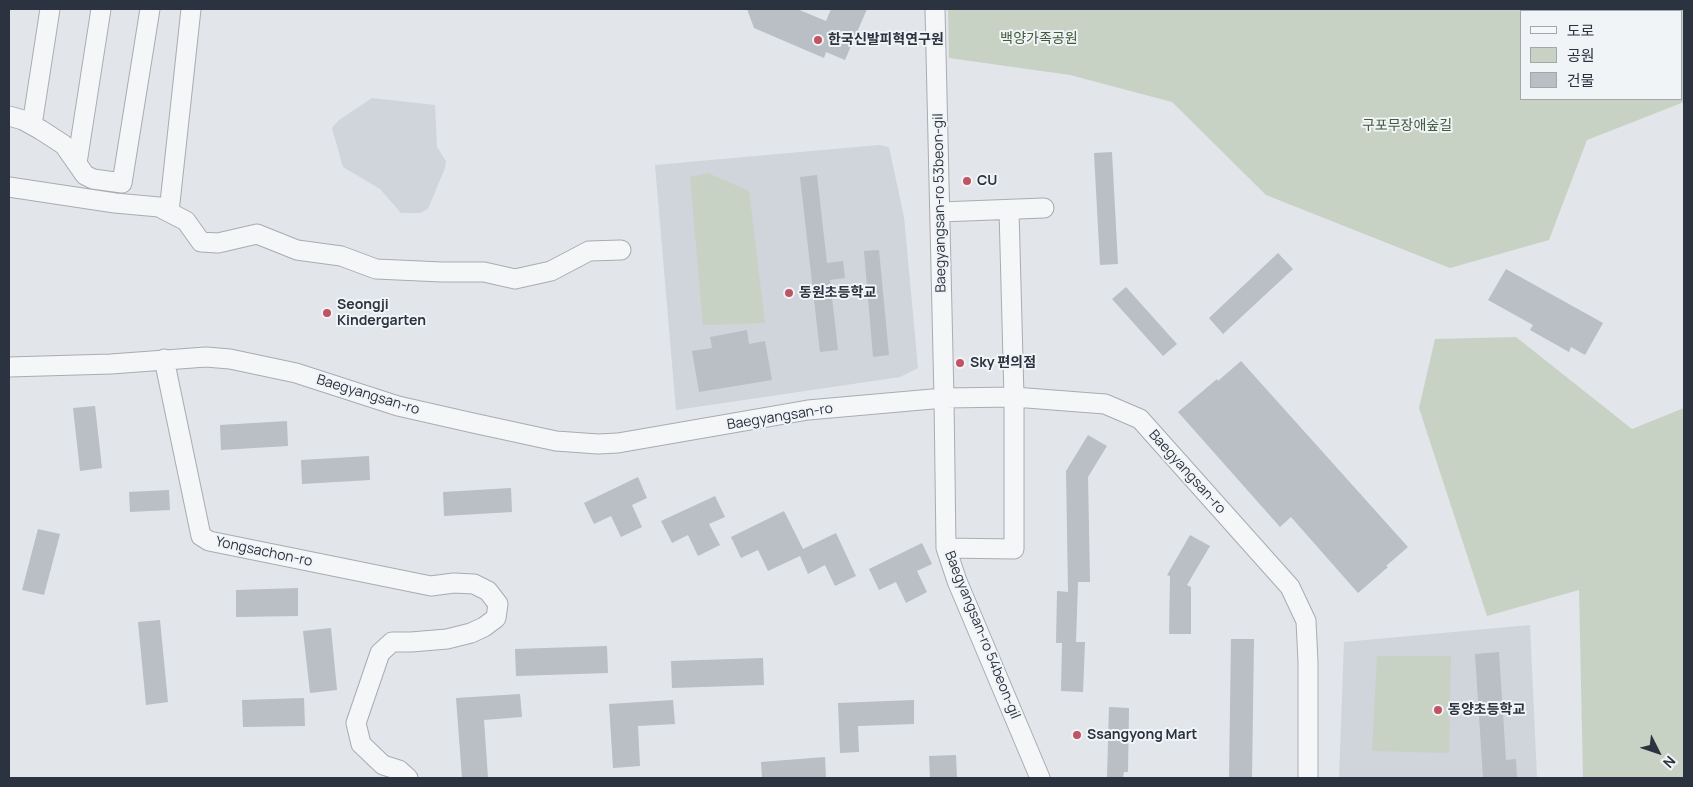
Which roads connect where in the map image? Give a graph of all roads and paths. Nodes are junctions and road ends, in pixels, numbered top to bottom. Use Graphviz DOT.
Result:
graph roads {
  1 [pos="50,9"];
  2 [pos="101,9"];
  3 [pos="150,9"];
  4 [pos="191,9"];
  5 [pos="935,9"];
  6 [pos="9,116"];
  7 [pos="32,125"];
  8 [pos="77,163"];
  9 [pos="9,186"];
  10 [pos="1044,208"];
  11 [pos="1009,210"];
  12 [pos="169,212"];
  13 [pos="940,212"];
  14 [pos="621,250"];
  15 [pos="164,359"];
  16 [pos="9,367"];
  17 [pos="1014,397"];
  18 [pos="944,398"];
  19 [pos="946,548"];
  20 [pos="408,778"];
  21 [pos="1040,778"];
  22 [pos="1308,778"];
  1 -- 7 [label="street"];
  2 -- 8 [label="street"];
  3 -- 8 [label="street"];
  4 -- 12 [label="street"];
  5 -- 13 [label="street, Baegyangsan-ro 53beon-gil"];
  6 -- 7 [label="street"];
  7 -- 8 [label="street"];
  9 -- 12 [label="street"];
  10 -- 11 [label="street"];
  11 -- 13 [label="street"];
  11 -- 17 [label="street"];
  12 -- 14 [label="street"];
  13 -- 18 [label="street, Baegyangsan-ro 53beon-gil"];
  15 -- 16 [label="street, Baegyangsan-ro"];
  15 -- 18 [label="street, Baegyangsan-ro"];
  15 -- 20 [label="street, Yongsachon-ro"];
  17 -- 18 [label="street, Baegyangsan-ro"];
  17 -- 19 [label="street"];
  17 -- 22 [label="street, Baegyangsan-ro"];
  18 -- 19 [label="street, Baegyangsan-ro 54beon-gil"];
  19 -- 21 [label="street, Baegyangsan-ro 54beon-gil"];
}
